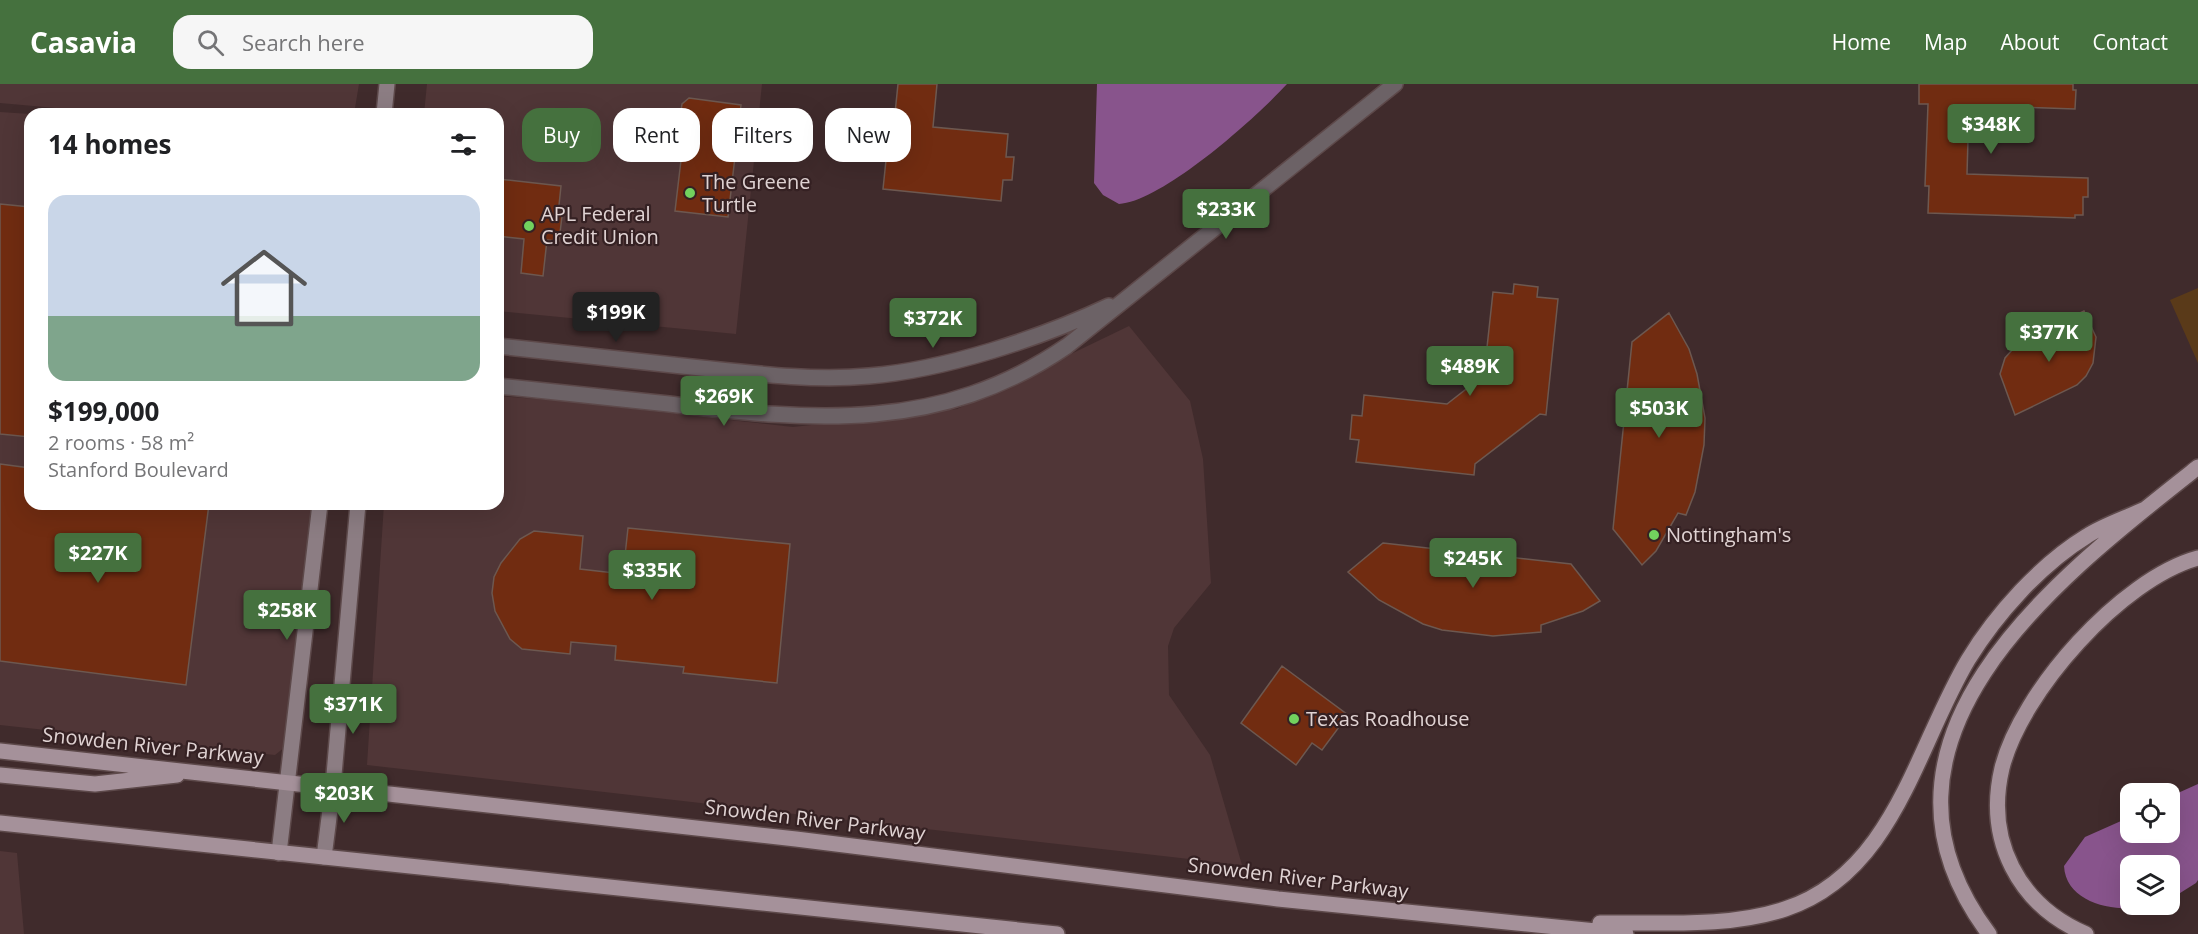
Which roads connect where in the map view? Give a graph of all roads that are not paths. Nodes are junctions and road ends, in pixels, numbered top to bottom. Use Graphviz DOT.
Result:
graph roads {
  1 [pos="387,84"];
  2 [pos="1395,84"];
  3 [pos="385,108"];
  4 [pos="1130,296"];
  5 [pos="504,347"];
  6 [pos="504,387"];
  7 [pos="2198,467"];
  8 [pos="2145,509"];
  9 [pos="319,510"];
  10 [pos="357,510"];
  11 [pos="2198,558"];
  12 [pos="0,751"];
  13 [pos="206,772"];
  14 [pos="0,776"];
  15 [pos="287,781"];
  16 [pos="333,786"];
  17 [pos="0,823"];
  18 [pos="279,853"];
  19 [pos="324,857"];
  20 [pos="1521,924"];
  21 [pos="1057,934"];
  22 [pos="1626,934"];
  23 [pos="1989,934"];
  24 [pos="2086,934"];
  1 -- 3 [label="street"];
  2 -- 4 [label="street"];
  4 -- 5 [label="street"];
  4 -- 6 [label="street"];
  7 -- 8 [label="main road"];
  8 -- 20 [label="main road"];
  8 -- 23 [label="main road"];
  9 -- 15 [label="street"];
  10 -- 16 [label="street"];
  11 -- 24 [label="main road"];
  12 -- 13 [label="main road, Snowden River Parkway"];
  13 -- 14 [label="main road"];
  13 -- 15 [label="main road, Snowden River Parkway"];
  15 -- 16 [label="main road, Snowden River Parkway"];
  15 -- 18 [label="street"];
  16 -- 19 [label="street"];
  16 -- 20 [label="main road, Snowden River Parkway"];
  17 -- 18 [label="main road"];
  18 -- 19 [label="main road"];
  19 -- 21 [label="main road"];
  20 -- 22 [label="main road, Snowden River Parkway"];
}
